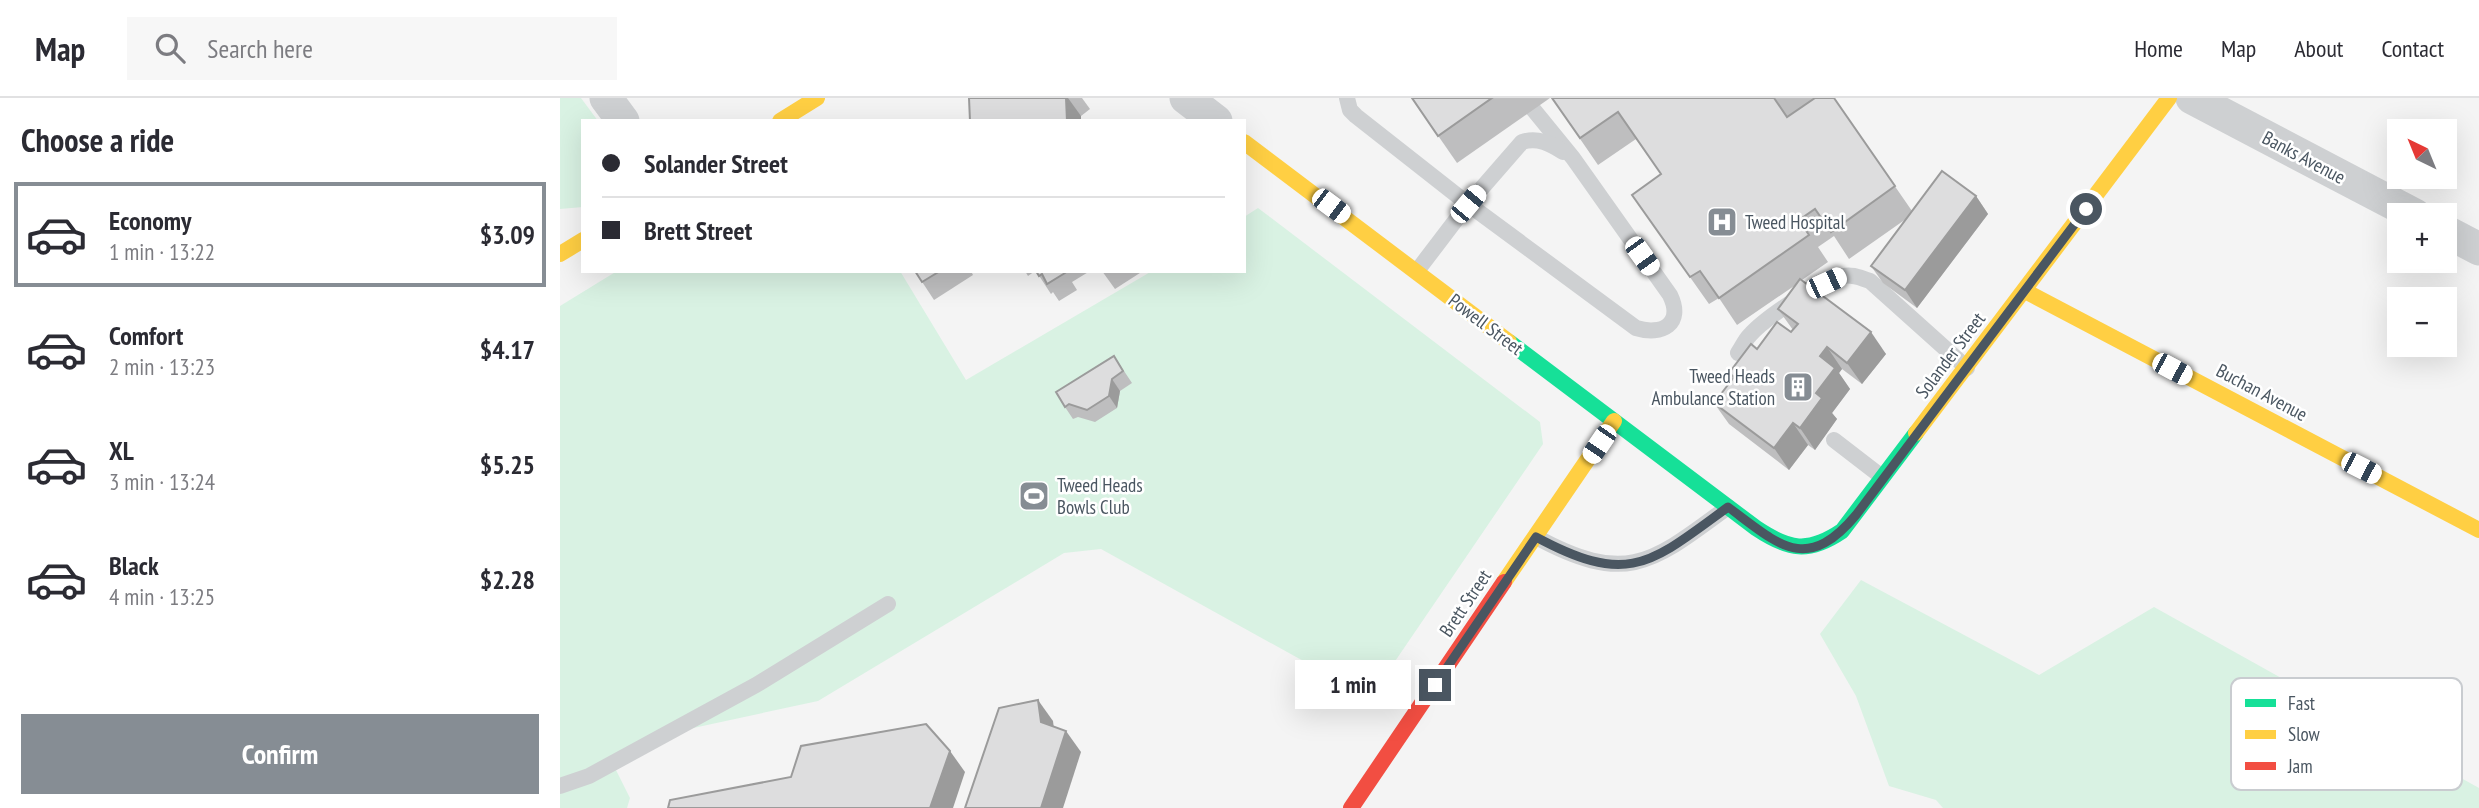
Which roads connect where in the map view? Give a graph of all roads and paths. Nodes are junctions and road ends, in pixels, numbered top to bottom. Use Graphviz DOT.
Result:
graph roads {
  1 [pos="606,98"];
  2 [pos="817,98"];
  3 [pos="1186,98"];
  4 [pos="1348,98"];
  5 [pos="1524,98"];
  6 [pos="2169,98"];
  7 [pos="2193,98"];
  8 [pos="622,119"];
  9 [pos="783,119"];
  10 [pos="1213,119"];
  11 [pos="1246,143"];
  12 [pos="1573,158"];
  13 [pos="2392,203"];
  14 [pos="1468,204"];
  15 [pos="2457,237"];
  16 [pos="581,241"];
  17 [pos="2479,249"];
  18 [pos="560,254"];
  19 [pos="1417,271"];
  20 [pos="2025,291"];
  21 [pos="1738,353"];
  22 [pos="1967,368"];
  23 [pos="1614,421"];
  24 [pos="1834,440"];
  25 [pos="1884,478"];
  26 [pos="1728,507"];
  27 [pos="2479,530"];
  28 [pos="1536,537"];
  29 [pos="888,604"];
  30 [pos="560,786"];
  31 [pos="1351,808"];
  1 -- 8 [label="street"];
  2 -- 9 [label="street"];
  3 -- 10 [label="street"];
  4 -- 14 [label="lane"];
  5 -- 12 [label="lane"];
  6 -- 20 [label="street, Solander Street"];
  7 -- 13 [label="street, Banks Avenue"];
  11 -- 19 [label="street, Powell Street"];
  12 -- 14 [label="lane"];
  12 -- 14 [label="lane"];
  14 -- 19 [label="lane"];
  15 -- 17 [label="street"];
  16 -- 18 [label="street"];
  19 -- 23 [label="street, Powell Street"];
  20 -- 22 [label="street, Solander Street"];
  20 -- 27 [label="street, Buchan Avenue"];
  21 -- 22 [label="lane"];
  22 -- 25 [label="street, Solander Street"];
  23 -- 26 [label="street, Powell Street"];
  23 -- 28 [label="street, Brett Street"];
  24 -- 25 [label="lane"];
  25 -- 26 [label="street, Solander Street"];
  26 -- 28 [label="lane"];
  28 -- 31 [label="street, Brett Street"];
  29 -- 30 [label="lane"];
}
